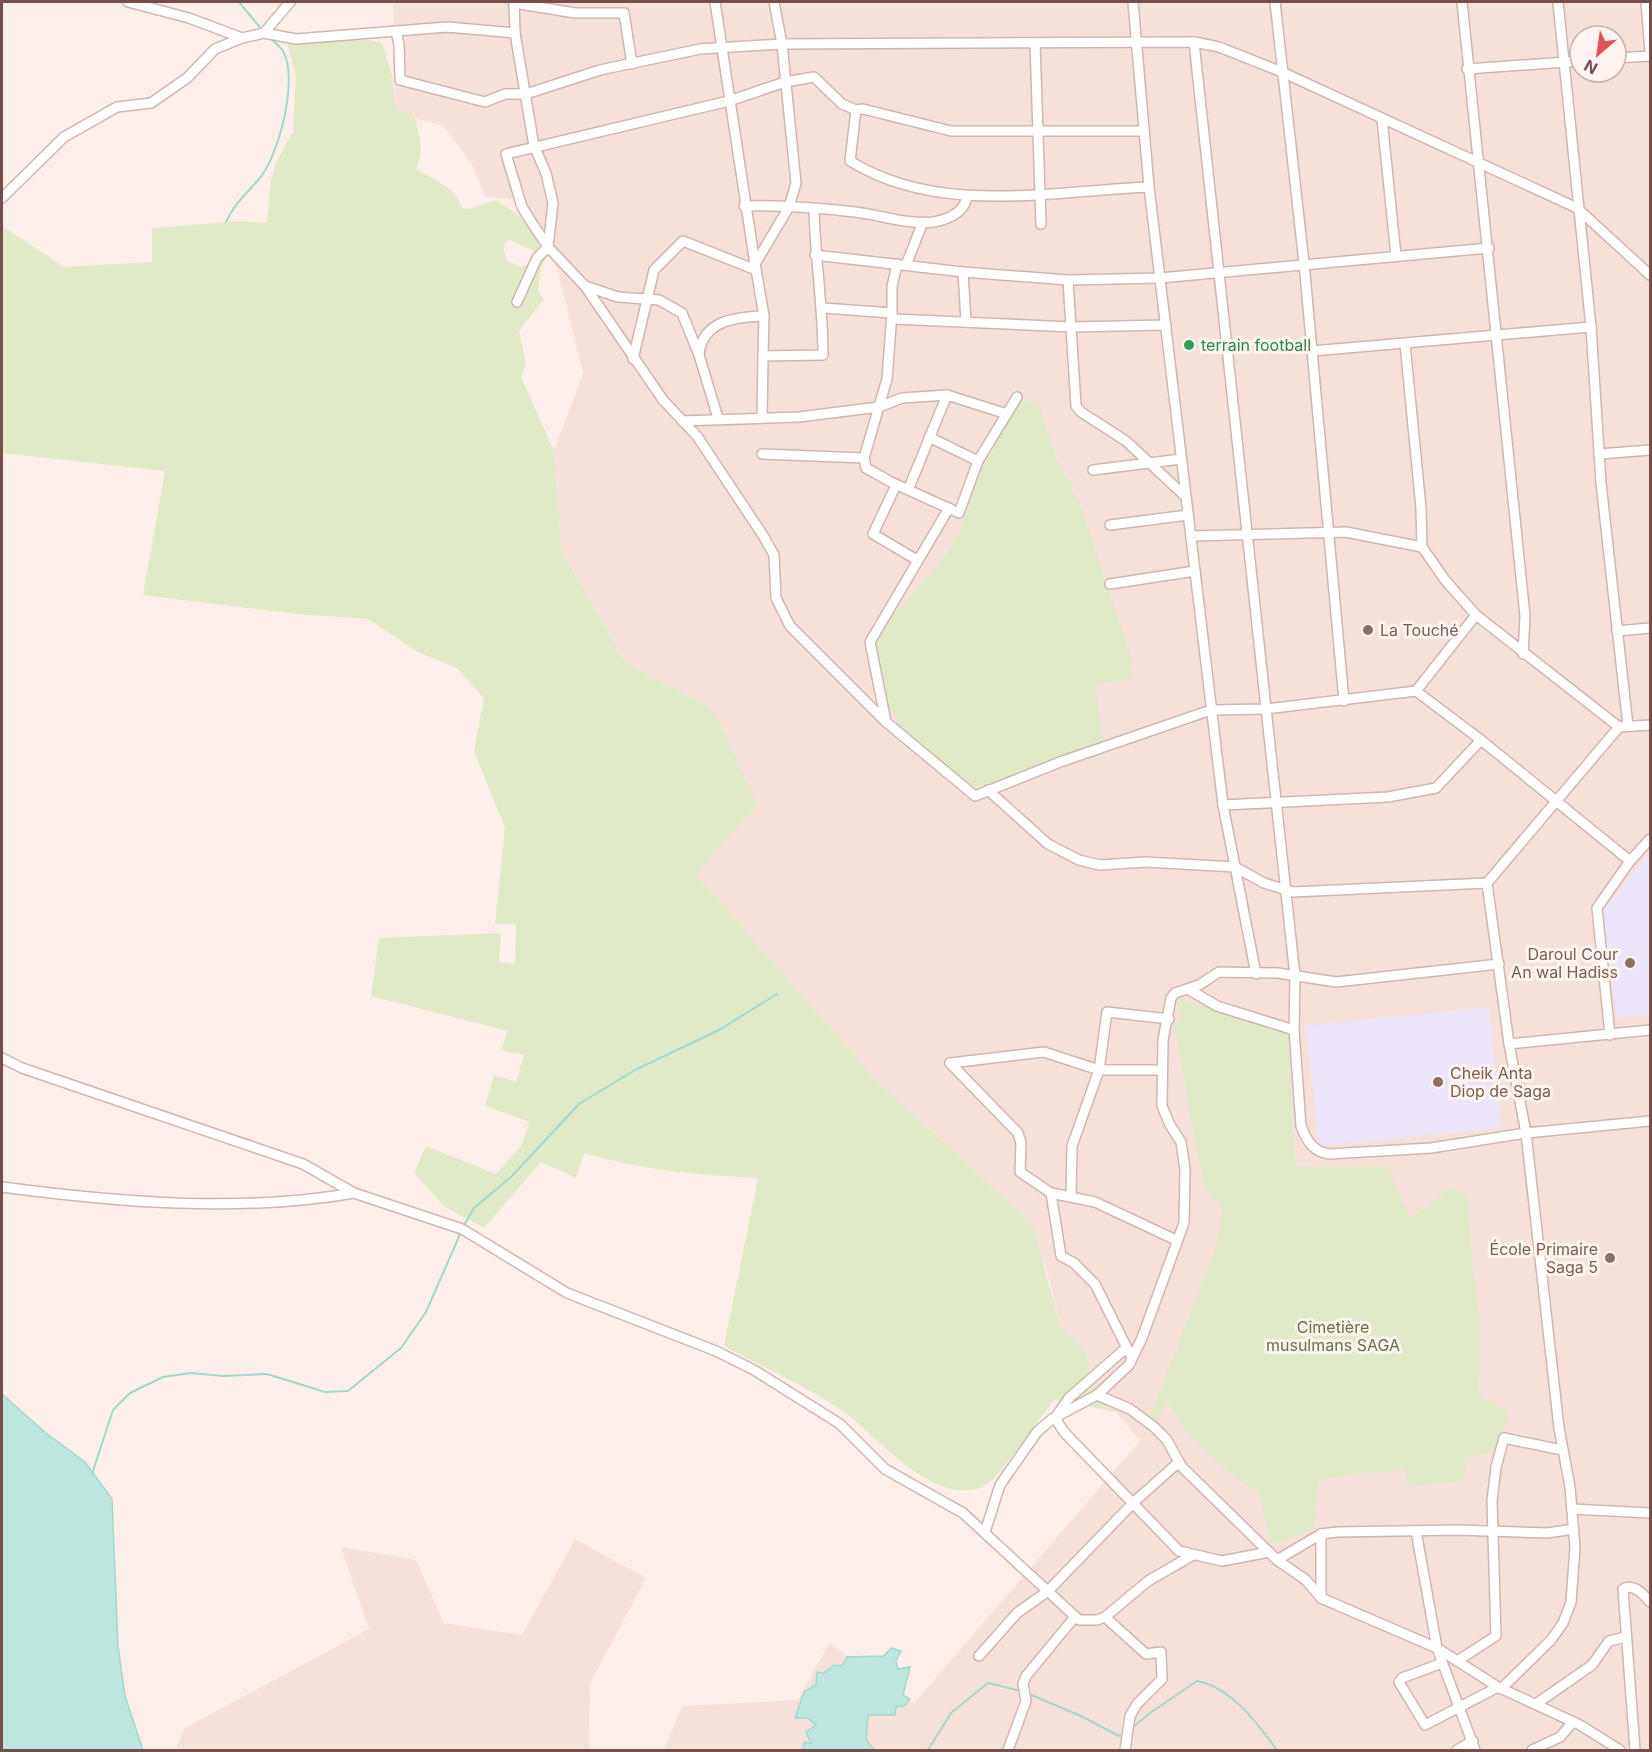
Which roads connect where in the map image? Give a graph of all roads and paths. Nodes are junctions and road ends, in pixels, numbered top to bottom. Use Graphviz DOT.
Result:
graph roads {
  1 [pos="128,2"];
  2 [pos="290,2"];
  3 [pos="514,2"];
  4 [pos="715,2"];
  5 [pos="774,2"];
  6 [pos="1133,2"];
  7 [pos="1275,2"];
  8 [pos="1462,2"];
  9 [pos="1558,2"];
  10 [pos="1646,2"];
  11 [pos="396,31"];
  12 [pos="264,33"];
  13 [pos="515,33"];
  14 [pos="242,38"];
  15 [pos="1136,42"];
  16 [pos="1194,42"];
  17 [pos="1035,43"];
  18 [pos="782,44"];
  19 [pos="721,47"];
  20 [pos="1650,51"];
  21 [pos="1650,56"];
  22 [pos="1628,57"];
  23 [pos="1564,62"];
  24 [pos="1568,62"];
  25 [pos="632,64"];
  26 [pos="1467,69"];
  27 [pos="1282,72"];
  28 [pos="785,82"];
  29 [pos="526,94"];
  30 [pos="729,101"];
  31 [pos="855,110"];
  32 [pos="1382,119"];
  33 [pos="1038,131"];
  34 [pos="1144,131"];
  35 [pos="534,146"];
  36 [pos="1478,162"];
  37 [pos="1149,187"];
  38 [pos="1040,193"];
  39 [pos="967,196"];
  40 [pos="2,198"];
  41 [pos="744,206"];
  42 [pos="789,207"];
  43 [pos="1577,208"];
  44 [pos="814,209"];
  45 [pos="923,222"];
  46 [pos="1041,224"];
  47 [pos="549,247"];
  48 [pos="1489,248"];
  49 [pos="815,255"];
  50 [pos="1396,256"];
  51 [pos="1304,263"];
  52 [pos="902,265"];
  53 [pos="755,267"];
  54 [pos="1219,271"];
  55 [pos="963,272"];
  56 [pos="1650,275"];
  57 [pos="1160,278"];
  58 [pos="1068,279"];
  59 [pos="585,286"];
  60 [pos="647,298"];
  61 [pos="518,302"];
  62 [pos="823,308"];
  63 [pos="764,316"];
  64 [pos="893,316"];
  65 [pos="966,321"];
  66 [pos="1166,325"];
  67 [pos="1072,327"];
  68 [pos="1591,327"];
  69 [pos="1496,337"];
  70 [pos="1405,344"];
  71 [pos="1312,351"];
  72 [pos="699,355"];
  73 [pos="763,356"];
  74 [pos="633,359"];
  75 [pos="947,395"];
  76 [pos="1017,397"];
  77 [pos="879,407"];
  78 [pos="1007,414"];
  79 [pos="718,418"];
  80 [pos="762,418"];
  81 [pos="682,421"];
  82 [pos="929,436"];
  83 [pos="1650,450"];
  84 [pos="762,454"];
  85 [pos="1599,454"];
  86 [pos="864,458"];
  87 [pos="1181,459"];
  88 [pos="978,461"];
  89 [pos="1149,463"];
  90 [pos="1093,470"];
  91 [pos="896,485"];
  92 [pos="908,490"];
  93 [pos="1186,498"];
  94 [pos="949,508"];
  95 [pos="1188,515"];
  96 [pos="1110,525"];
  97 [pos="1328,531"];
  98 [pos="1248,534"];
  99 [pos="1191,536"];
  100 [pos="1422,547"];
  101 [pos="917,560"];
  102 [pos="1195,571"];
  103 [pos="1110,584"];
  104 [pos="1476,615"];
  105 [pos="1650,628"];
  106 [pos="1617,631"];
  107 [pos="1523,654"];
  108 [pos="1416,691"];
  109 [pos="1344,701"];
  110 [pos="1266,709"];
  111 [pos="1211,710"];
  112 [pos="886,722"];
  113 [pos="1650,725"];
  114 [pos="1624,727"];
  115 [pos="1481,740"];
  116 [pos="988,790"];
  117 [pos="1556,802"];
  118 [pos="1277,804"];
  119 [pos="1223,805"];
  120 [pos="1650,839"];
  121 [pos="1630,861"];
  122 [pos="1235,867"];
  123 [pos="1487,883"];
  124 [pos="1286,891"];
  125 [pos="1499,964"];
  126 [pos="1256,974"];
  127 [pos="1295,976"];
  128 [pos="1188,989"];
  129 [pos="1169,1019"];
  130 [pos="1294,1030"];
  131 [pos="1650,1030"];
  132 [pos="1610,1035"];
  133 [pos="1509,1044"];
  134 [pos="2,1058"];
  135 [pos="1099,1070"];
  136 [pos="1161,1070"];
  137 [pos="1650,1121"];
  138 [pos="1526,1133"];
  139 [pos="2,1187"];
  140 [pos="354,1193"];
  141 [pos="1051,1193"];
  142 [pos="1071,1196"];
  143 [pos="1176,1240"];
  144 [pos="1126,1348"];
  145 [pos="1133,1359"];
  146 [pos="1097,1395"];
  147 [pos="1055,1418"];
  148 [pos="1562,1450"];
  149 [pos="1179,1462"];
  150 [pos="1134,1502"];
  151 [pos="1572,1509"];
  152 [pos="1650,1513"];
  153 [pos="1574,1528"];
  154 [pos="1416,1531"];
  155 [pos="1494,1531"];
  156 [pos="985,1532"];
  157 [pos="1322,1534"];
  158 [pos="1269,1552"];
  159 [pos="1193,1555"];
  160 [pos="1276,1560"];
  161 [pos="1048,1591"];
  162 [pos="1321,1598"];
  163 [pos="1650,1602"];
  164 [pos="1105,1617"];
  165 [pos="1074,1618"];
  166 [pos="1626,1637"];
  167 [pos="1437,1648"];
  168 [pos="979,1656"];
  169 [pos="1457,1661"];
  170 [pos="1442,1663"];
  171 [pos="1499,1688"];
  172 [pos="1536,1704"];
  173 [pos="1460,1707"];
  174 [pos="1573,1722"];
  175 [pos="1474,1746"];
  176 [pos="1008,1750"];
  177 [pos="1125,1750"];
  178 [pos="1457,1750"];
  179 [pos="1532,1750"];
  180 [pos="1620,1750"];
  181 [pos="1635,1750"];
  1 -- 14 [label="street"];
  2 -- 12 [label="street"];
  3 -- 13 [label="street"];
  3 -- 25 [label="street"];
  4 -- 19 [label="street"];
  5 -- 18 [label="street"];
  6 -- 15 [label="street"];
  7 -- 27 [label="street"];
  8 -- 26 [label="street"];
  9 -- 23 [label="street"];
  10 -- 20 [label="street"];
  11 -- 12 [label="street"];
  11 -- 13 [label="street"];
  11 -- 29 [label="street"];
  12 -- 14 [label="street"];
  13 -- 29 [label="street"];
  14 -- 40 [label="street"];
  15 -- 16 [label="street"];
  15 -- 17 [label="street"];
  15 -- 34 [label="street"];
  16 -- 27 [label="street"];
  16 -- 54 [label="street"];
  17 -- 18 [label="street"];
  17 -- 33 [label="street"];
  18 -- 19 [label="street"];
  18 -- 28 [label="street"];
  19 -- 25 [label="street"];
  19 -- 30 [label="street"];
  21 -- 22 [label="street"];
  23 -- 24 [label="street"];
  23 -- 26 [label="street"];
  23 -- 43 [label="street"];
  25 -- 29 [label="street"];
  26 -- 36 [label="street"];
  27 -- 32 [label="street"];
  27 -- 51 [label="street"];
  28 -- 30 [label="street"];
  28 -- 31 [label="street"];
  28 -- 42 [label="street"];
  29 -- 35 [label="street"];
  30 -- 35 [label="street"];
  30 -- 41 [label="street"];
  31 -- 33 [label="street"];
  31 -- 39 [label="street"];
  32 -- 36 [label="street"];
  32 -- 50 [label="street"];
  33 -- 34 [label="street"];
  33 -- 38 [label="street"];
  34 -- 37 [label="street"];
  35 -- 47 [label="street"];
  35 -- 47 [label="street"];
  36 -- 43 [label="street"];
  36 -- 48 [label="street"];
  37 -- 38 [label="street"];
  37 -- 57 [label="street"];
  38 -- 39 [label="street"];
  38 -- 46 [label="street"];
  39 -- 45 [label="street"];
  41 -- 42 [label="street"];
  41 -- 53 [label="street"];
  42 -- 44 [label="street"];
  42 -- 53 [label="street"];
  43 -- 56 [label="street"];
  43 -- 68 [label="street"];
  44 -- 45 [label="street"];
  44 -- 49 [label="street"];
  45 -- 52 [label="street"];
  47 -- 59 [label="street"];
  47 -- 61 [label="street"];
  48 -- 50 [label="street"];
  48 -- 69 [label="street"];
  49 -- 52 [label="street"];
  49 -- 62 [label="street"];
  50 -- 51 [label="street"];
  51 -- 54 [label="street"];
  51 -- 71 [label="street"];
  52 -- 55 [label="street"];
  52 -- 64 [label="street"];
  53 -- 60 [label="street"];
  53 -- 63 [label="street"];
  54 -- 57 [label="street"];
  54 -- 98 [label="street"];
  55 -- 58 [label="street"];
  55 -- 65 [label="street"];
  57 -- 58 [label="street"];
  57 -- 66 [label="street"];
  58 -- 67 [label="street"];
  59 -- 60 [label="street"];
  59 -- 74 [label="street"];
  60 -- 72 [label="street"];
  60 -- 74 [label="street"];
  62 -- 64 [label="street"];
  62 -- 73 [label="street"];
  63 -- 72 [label="street"];
  63 -- 73 [label="street"];
  64 -- 65 [label="street"];
  64 -- 77 [label="street"];
  65 -- 67 [label="street"];
  66 -- 67 [label="street"];
  66 -- 87 [label="street"];
  67 -- 89 [label="street"];
  68 -- 69 [label="street"];
  68 -- 85 [label="street"];
  69 -- 70 [label="street"];
  69 -- 107 [label="street"];
  70 -- 71 [label="street"];
  70 -- 100 [label="street"];
  71 -- 97 [label="street"];
  72 -- 79 [label="street"];
  73 -- 80 [label="street"];
  74 -- 81 [label="street"];
  75 -- 77 [label="street"];
  75 -- 78 [label="street"];
  75 -- 82 [label="street"];
  76 -- 78 [label="street"];
  77 -- 80 [label="street"];
  77 -- 86 [label="street"];
  78 -- 88 [label="street"];
  79 -- 80 [label="street"];
  79 -- 81 [label="street"];
  81 -- 112 [label="street"];
  82 -- 88 [label="street"];
  82 -- 92 [label="street"];
  83 -- 85 [label="street"];
  84 -- 86 [label="street"];
  85 -- 106 [label="street"];
  86 -- 91 [label="street"];
  87 -- 89 [label="street"];
  87 -- 93 [label="street"];
  88 -- 94 [label="street"];
  89 -- 90 [label="street"];
  89 -- 93 [label="street"];
  91 -- 92 [label="street"];
  91 -- 101 [label="street"];
  92 -- 94 [label="street"];
  93 -- 95 [label="street"];
  94 -- 101 [label="street"];
  95 -- 96 [label="street"];
  95 -- 99 [label="street"];
  97 -- 98 [label="street"];
  97 -- 100 [label="street"];
  97 -- 109 [label="street"];
  98 -- 99 [label="street"];
  98 -- 110 [label="street"];
  99 -- 102 [label="street"];
  100 -- 104 [label="street"];
  101 -- 112 [label="street"];
  102 -- 103 [label="street"];
  102 -- 111 [label="street"];
  104 -- 107 [label="street"];
  104 -- 108 [label="street"];
  105 -- 106 [label="street"];
  106 -- 114 [label="street"];
  107 -- 114 [label="street"];
  108 -- 109 [label="street"];
  108 -- 115 [label="street"];
  109 -- 110 [label="street"];
  110 -- 111 [label="street"];
  110 -- 118 [label="street"];
  111 -- 116 [label="street"];
  111 -- 119 [label="street"];
  112 -- 116 [label="street"];
  113 -- 114 [label="street"];
  114 -- 117 [label="street"];
  115 -- 117 [label="street"];
  115 -- 118 [label="street"];
  116 -- 122 [label="street"];
  117 -- 121 [label="street"];
  117 -- 123 [label="street"];
  118 -- 119 [label="street"];
  118 -- 124 [label="street"];
  119 -- 122 [label="street"];
  120 -- 121 [label="street"];
  121 -- 132 [label="street"];
  122 -- 124 [label="street"];
  122 -- 126 [label="street"];
  123 -- 124 [label="street"];
  123 -- 125 [label="street"];
  124 -- 127 [label="street"];
  125 -- 127 [label="street"];
  125 -- 133 [label="street"];
  126 -- 127 [label="street"];
  126 -- 128 [label="street"];
  127 -- 130 [label="street"];
  128 -- 129 [label="street"];
  128 -- 130 [label="street"];
  129 -- 135 [label="street"];
  129 -- 136 [label="street"];
  130 -- 138 [label="street"];
  131 -- 132 [label="street"];
  132 -- 133 [label="street"];
  133 -- 138 [label="street"];
  134 -- 140 [label="street"];
  135 -- 136 [label="street"];
  135 -- 141 [label="street"];
  135 -- 142 [label="street"];
  136 -- 143 [label="street"];
  137 -- 138 [label="street"];
  138 -- 148 [label="street"];
  139 -- 140 [label="street"];
  140 -- 156 [label="street"];
  141 -- 142 [label="street"];
  141 -- 144 [label="street"];
  142 -- 143 [label="street"];
  143 -- 145 [label="street"];
  144 -- 145 [label="street"];
  144 -- 147 [label="street"];
  145 -- 146 [label="street"];
  146 -- 147 [label="street"];
  146 -- 149 [label="street"];
  147 -- 150 [label="street"];
  147 -- 156 [label="street"];
  148 -- 151 [label="street"];
  148 -- 155 [label="street"];
  149 -- 150 [label="street"];
  149 -- 158 [label="street"];
  150 -- 159 [label="street"];
  150 -- 161 [label="street"];
  151 -- 152 [label="street"];
  151 -- 153 [label="street"];
  153 -- 155 [label="street"];
  153 -- 171 [label="street"];
  154 -- 155 [label="street"];
  154 -- 157 [label="street"];
  154 -- 167 [label="street"];
  155 -- 169 [label="street"];
  156 -- 161 [label="street"];
  157 -- 160 [label="street"];
  157 -- 162 [label="street"];
  158 -- 159 [label="street"];
  158 -- 160 [label="street"];
  159 -- 164 [label="street"];
  160 -- 162 [label="street"];
  161 -- 165 [label="street"];
  161 -- 168 [label="street"];
  162 -- 167 [label="street"];
  163 -- 166 [label="street"];
  164 -- 165 [label="street"];
  164 -- 177 [label="street"];
  165 -- 176 [label="street"];
  166 -- 172 [label="street"];
  166 -- 181 [label="street"];
  167 -- 169 [label="street"];
  167 -- 170 [label="street"];
  169 -- 171 [label="street"];
  170 -- 173 [label="street"];
  170 -- 173 [label="street"];
  171 -- 172 [label="street"];
  171 -- 173 [label="street"];
  172 -- 174 [label="street"];
  173 -- 175 [label="street"];
  174 -- 179 [label="street"];
  174 -- 180 [label="street"];
  175 -- 178 [label="street"];
}
